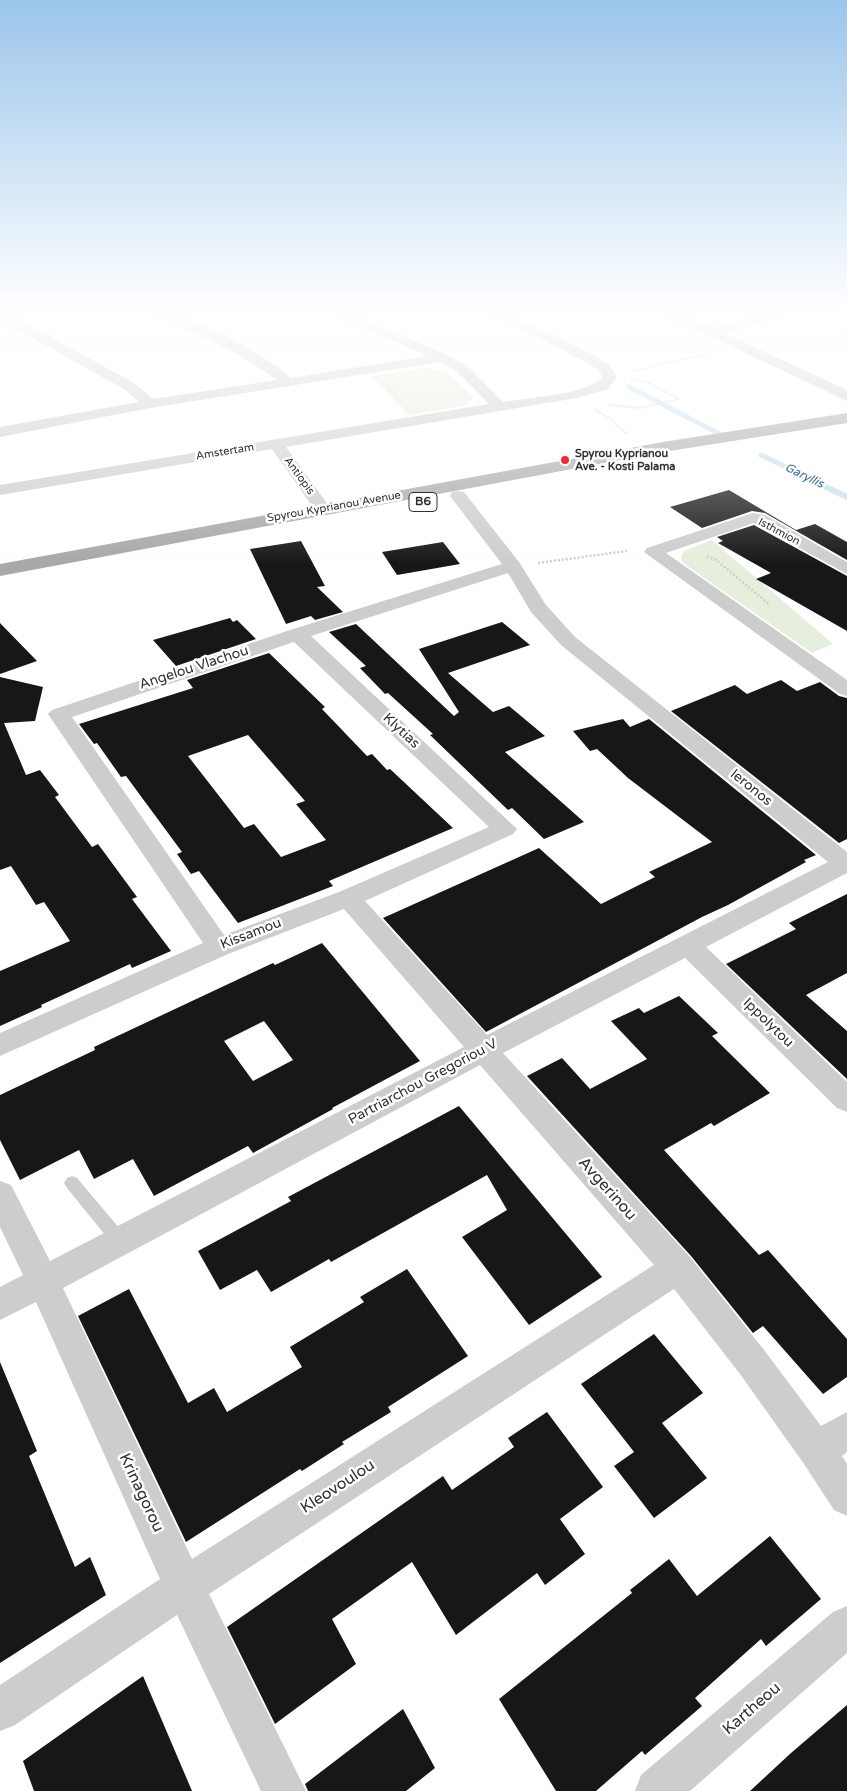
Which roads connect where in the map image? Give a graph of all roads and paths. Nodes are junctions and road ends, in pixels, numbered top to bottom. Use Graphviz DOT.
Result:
graph roads {
  1 [pos="141,397"];
  2 [pos="197,397"];
  3 [pos="397,397"];
  4 [pos="490,397"];
  5 [pos="562,397"];
  6 [pos="575,397"];
  7 [pos="579,397"];
  8 [pos="674,397"];
  9 [pos="150,404"];
  10 [pos="499,406"];
  11 [pos="847,418"];
  12 [pos="419,420"];
  13 [pos="847,428"];
  14 [pos="0,432"];
  15 [pos="276,444"];
  16 [pos="664,447"];
  17 [pos="0,490"];
  18 [pos="458,496"];
  19 [pos="323,509"];
  20 [pos="627,551"];
  21 [pos="513,566"];
  22 [pos="847,569"];
  23 [pos="0,570"];
  24 [pos="0,580"];
  25 [pos="297,634"];
  26 [pos="847,690"];
  27 [pos="505,829"];
  28 [pos="847,864"];
  29 [pos="348,898"];
  30 [pos="689,946"];
  31 [pos="218,947"];
  32 [pos="0,1045"];
  33 [pos="483,1050"];
  34 [pos="847,1100"];
  35 [pos="72,1183"];
  36 [pos="0,1195"];
  37 [pos="120,1241"];
  38 [pos="678,1268"];
  39 [pos="43,1281"];
  40 [pos="0,1304"];
  41 [pos="847,1430"];
  42 [pos="817,1450"];
  43 [pos="847,1497"];
  44 [pos="184,1587"];
  45 [pos="847,1626"];
  46 [pos="0,1710"];
  47 [pos="284,1791"];
  48 [pos="657,1791"];
  1 -- 9 [label="street"];
  2 -- 9 [label="street"];
  3 -- 12 [label="path"];
  4 -- 10 [label="street"];
  5 -- 10 [label="street, Amstertam"];
  6 -- 16 [label="path"];
  7 -- 8 [label="path"];
  9 -- 14 [label="street"];
  10 -- 12 [label="street, Amstertam"];
  11 -- 16 [label="main road, Spyrou Kyprianou Avenue / B6"];
  12 -- 15 [label="street, Amstertam"];
  13 -- 18 [label="main road, Spyrou Kyprianou Avenue / B6"];
  15 -- 17 [label="street, Amstertam"];
  15 -- 19 [label="street, Antiopis"];
  16 -- 19 [label="main road, Spyrou Kyprianou Avenue / B6"];
  18 -- 21 [label="street"];
  18 -- 24 [label="main road, Spyrou Kyprianou Avenue / B6"];
  19 -- 23 [label="main road, Spyrou Kyprianou Avenue / B6"];
  20 -- 21 [label="path"];
  21 -- 25 [label="street, Angelou Vlachou"];
  21 -- 28 [label="street, Ieronos"];
  22 -- 26 [label="street, Isthmion"];
  25 -- 27 [label="street, Klytias"];
  25 -- 31 [label="street, Angelou Vlachou"];
  27 -- 29 [label="street, Kissamou"];
  28 -- 30 [label="street, Partriarchou Gregoriou V"];
  29 -- 31 [label="street, Kissamou"];
  29 -- 33 [label="street, Avgerinou"];
  30 -- 33 [label="street, Partriarchou Gregoriou V"];
  30 -- 34 [label="street, Ippolytou"];
  31 -- 32 [label="street, Kissamou"];
  33 -- 37 [label="street, Partriarchou Gregoriou V"];
  33 -- 38 [label="street, Avgerinou"];
  35 -- 37 [label="lane"];
  36 -- 39 [label="street, Krinagorou"];
  37 -- 39 [label="street, Partriarchou Gregoriou V"];
  38 -- 42 [label="street, Avgerinou"];
  38 -- 44 [label="street, Kleovoulou"];
  39 -- 40 [label="street, Partriarchou Gregoriou V"];
  39 -- 44 [label="street, Krinagorou"];
  41 -- 42 [label="street"];
  42 -- 43 [label="street, Avgerinou"];
  44 -- 46 [label="street, Kleovoulou"];
  44 -- 47 [label="street, Krinagorou"];
  45 -- 48 [label="street, Kartheou"];
}
